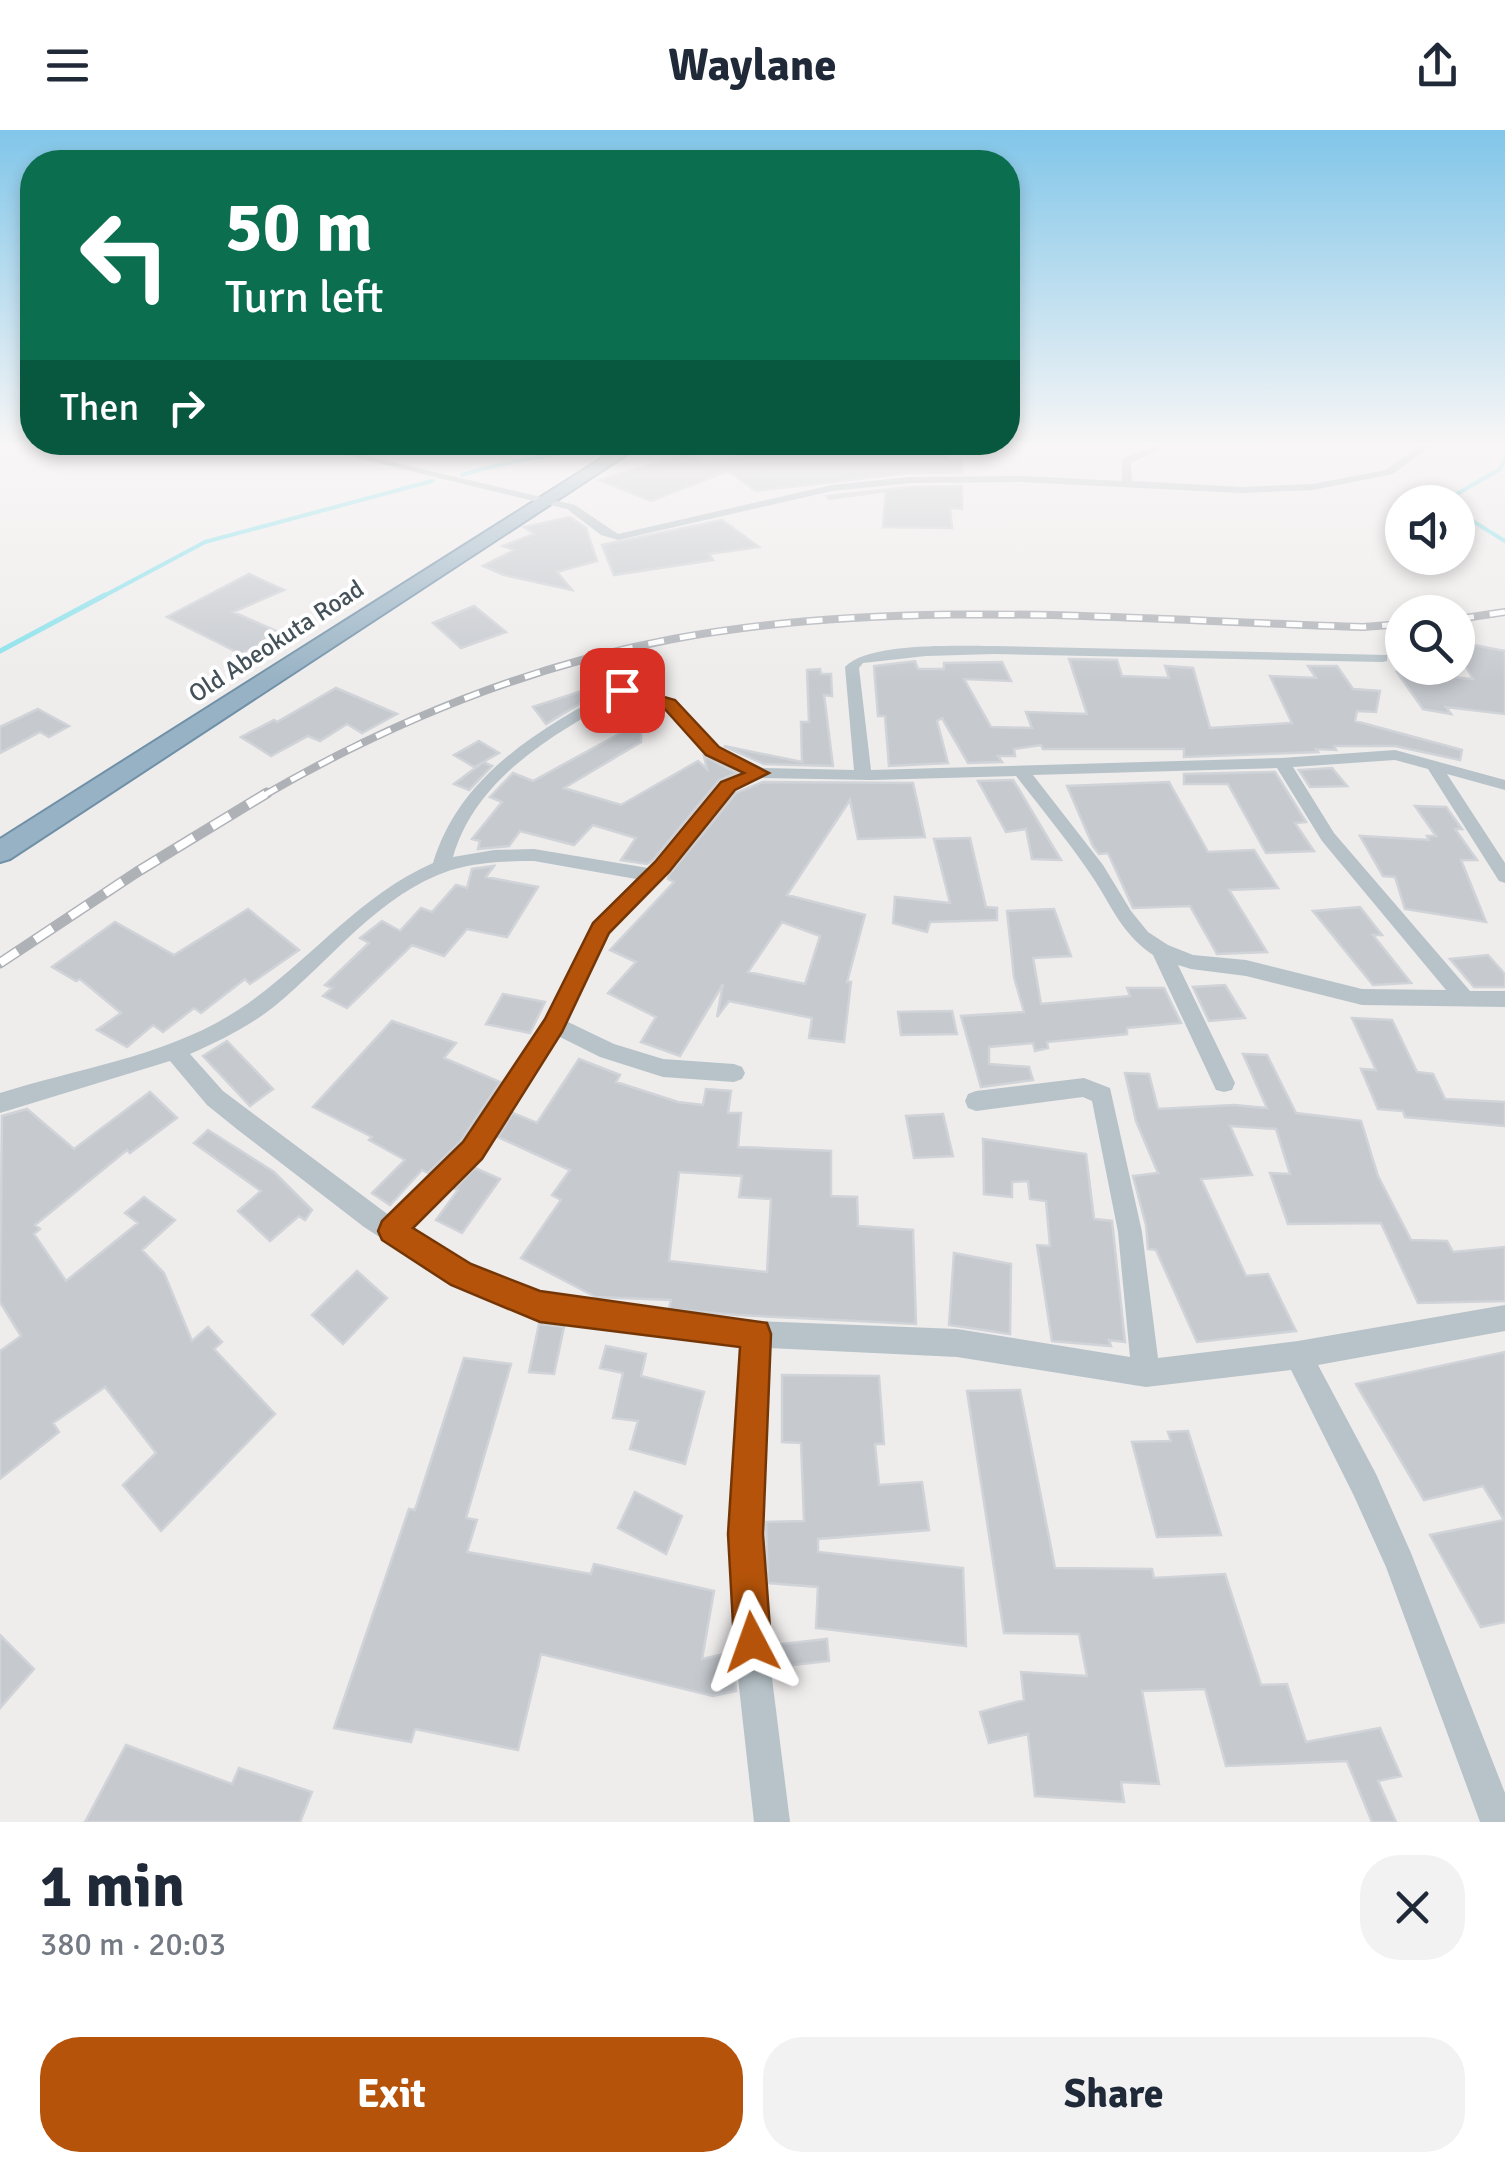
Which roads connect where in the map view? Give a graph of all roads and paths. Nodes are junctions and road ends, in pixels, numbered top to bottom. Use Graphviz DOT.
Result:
graph roads {
  1 [pos="508,524"];
  2 [pos="593,524"];
  3 [pos="675,524"];
  4 [pos="1382,658"];
  5 [pos="1432,762"];
  6 [pos="1282,763"];
  7 [pos="1020,770"];
  8 [pos="760,773"];
  9 [pos="863,775"];
  10 [pos="1505,786"];
  11 [pos="0,852"];
  12 [pos="441,867"];
  13 [pos="651,874"];
  14 [pos="1505,877"];
  15 [pos="1161,950"];
  16 [pos="1464,997"];
  17 [pos="1505,998"];
  18 [pos="554,1025"];
  19 [pos="174,1051"];
  20 [pos="734,1073"];
  21 [pos="1224,1084"];
  22 [pos="976,1102"];
  23 [pos="0,1103"];
  24 [pos="392,1231"];
  25 [pos="1505,1318"];
  26 [pos="756,1334"];
  27 [pos="1298,1355"];
  28 [pos="1146,1374"];
  29 [pos="772,1822"];
  30 [pos="1498,1822"];
  1 -- 11 [label="highway, Old Abeokuta Road"];
  2 -- 3 [label="street"];
  4 -- 9 [label="street"];
  5 -- 6 [label="street"];
  5 -- 10 [label="street"];
  5 -- 14 [label="street"];
  6 -- 7 [label="street"];
  6 -- 16 [label="street"];
  7 -- 9 [label="street"];
  7 -- 15 [label="street"];
  8 -- 9 [label="street"];
  8 -- 12 [label="street"];
  8 -- 13 [label="street"];
  12 -- 13 [label="street"];
  12 -- 19 [label="street"];
  13 -- 18 [label="street"];
  15 -- 16 [label="street"];
  15 -- 21 [label="street"];
  16 -- 17 [label="street"];
  18 -- 20 [label="street"];
  18 -- 24 [label="street"];
  19 -- 23 [label="street"];
  19 -- 24 [label="street"];
  22 -- 28 [label="street"];
  24 -- 26 [label="street"];
  25 -- 27 [label="street"];
  26 -- 28 [label="street"];
  26 -- 29 [label="street"];
  27 -- 28 [label="street"];
  27 -- 30 [label="street"];
}
